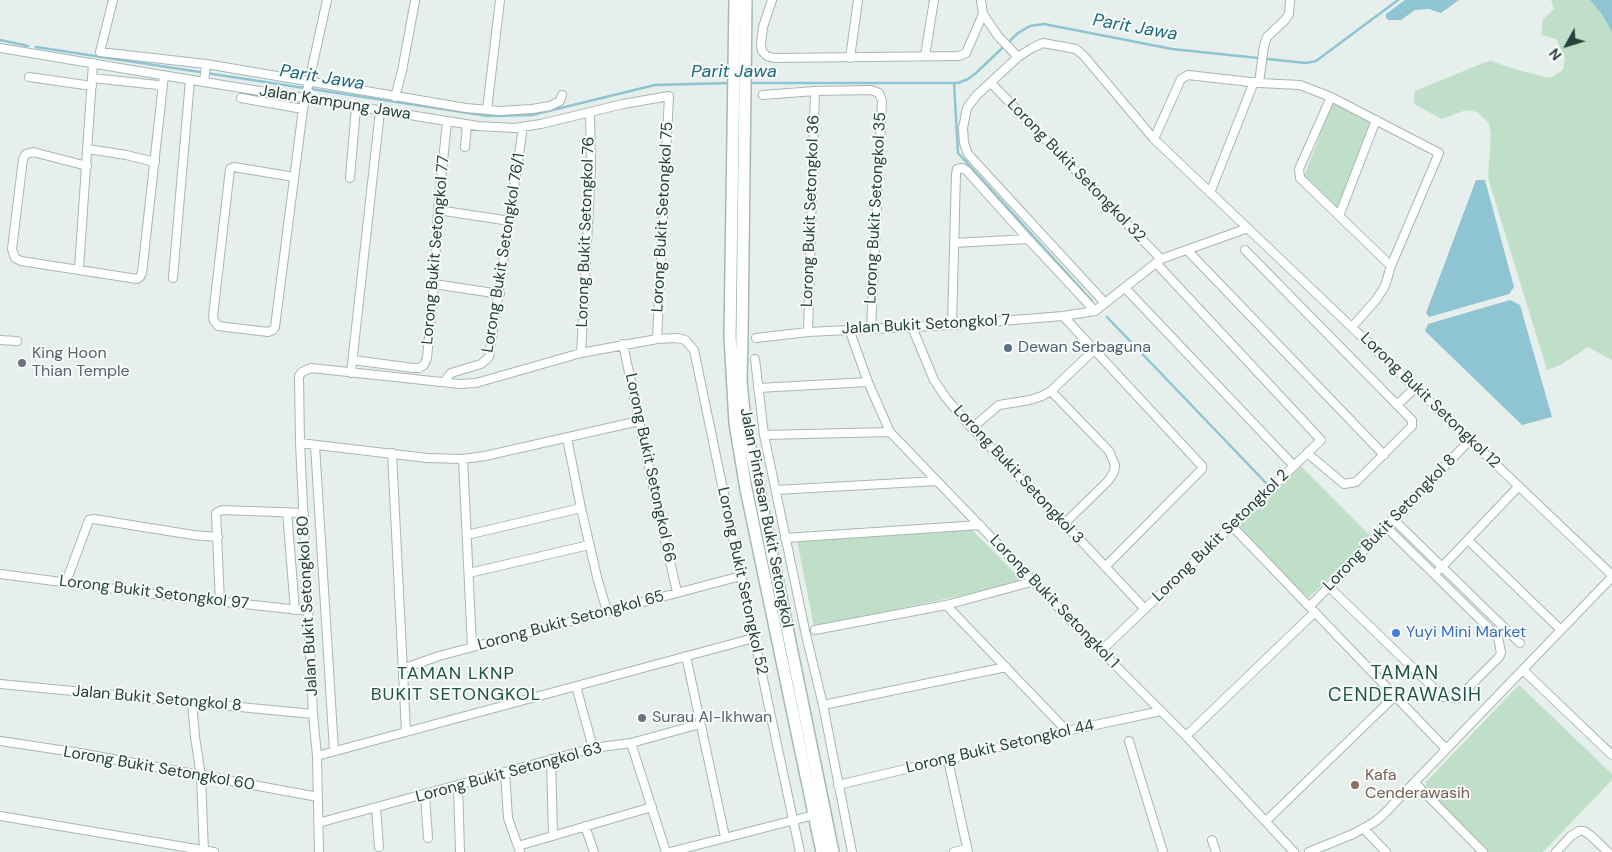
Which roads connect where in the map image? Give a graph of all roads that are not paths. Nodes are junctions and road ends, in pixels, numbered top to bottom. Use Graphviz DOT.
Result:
graph roads {
  1 [pos="113,0"];
  2 [pos="327,0"];
  3 [pos="500,0"];
  4 [pos="735,0"];
  5 [pos="746,0"];
  6 [pos="772,0"];
  7 [pos="858,0"];
  8 [pos="934,0"];
  9 [pos="977,0"];
  10 [pos="981,0"];
  11 [pos="1290,0"];
  12 [pos="416,1"];
  13 [pos="984,14"];
  14 [pos="0,48"];
  15 [pos="925,56"];
  16 [pos="1018,57"];
  17 [pos="850,58"];
  18 [pos="93,64"];
  19 [pos="206,64"];
  20 [pos="164,76"];
  21 [pos="29,77"];
  22 [pos="204,79"];
  23 [pos="190,80"];
  24 [pos="1258,81"];
  25 [pos="92,82"];
  26 [pos="991,83"];
  27 [pos="162,88"];
  28 [pos="306,90"];
  29 [pos="815,91"];
  30 [pos="763,95"];
  31 [pos="562,96"];
  32 [pos="669,96"];
  33 [pos="395,97"];
  34 [pos="1331,97"];
  35 [pos="241,98"];
  36 [pos="356,107"];
  37 [pos="303,109"];
  38 [pos="380,110"];
  39 [pos="487,110"];
  40 [pos="590,112"];
  41 [pos="1376,120"];
  42 [pos="447,122"];
  43 [pos="467,125"];
  44 [pos="523,126"];
  45 [pos="1154,140"];
  46 [pos="465,147"];
  47 [pos="88,149"];
  48 [pos="155,162"];
  49 [pos="87,166"];
  50 [pos="294,177"];
  51 [pos="350,178"];
  52 [pos="1210,193"];
  53 [pos="438,210"];
  54 [pos="1339,216"];
  55 [pos="510,221"];
  56 [pos="1248,228"];
  57 [pos="1028,239"];
  58 [pos="954,242"];
  59 [pos="1187,250"];
  60 [pos="1245,250"];
  61 [pos="1158,261"];
  62 [pos="1392,266"];
  63 [pos="79,269"];
  64 [pos="173,278"];
  65 [pos="434,284"];
  66 [pos="1125,288"];
  67 [pos="500,294"];
  68 [pos="1105,303"];
  69 [pos="1095,311"];
  70 [pos="1063,316"];
  71 [pos="952,325"];
  72 [pos="912,327"];
  73 [pos="1352,327"];
  74 [pos="849,329"];
  75 [pos="870,329"];
  76 [pos="808,332"];
  77 [pos="756,338"];
  78 [pos="657,339"];
  79 [pos="0,340"];
  80 [pos="17,341"];
  81 [pos="624,344"];
  82 [pos="1095,349"];
  83 [pos="581,352"];
  84 [pos="755,359"];
  85 [pos="353,360"];
  86 [pos="351,373"];
  87 [pos="444,382"];
  88 [pos="868,382"];
  89 [pos="758,388"];
  90 [pos="1416,388"];
  91 [pos="1051,391"];
  92 [pos="1397,405"];
  93 [pos="639,421"];
  94 [pos="972,428"];
  95 [pos="890,432"];
  96 [pos="764,436"];
  97 [pos="567,438"];
  98 [pos="1470,440"];
  99 [pos="300,443"];
  100 [pos="315,445"];
  101 [pos="1307,452"];
  102 [pos="392,453"];
  103 [pos="1384,454"];
  104 [pos="463,458"];
  105 [pos="1294,466"];
  106 [pos="937,481"];
  107 [pos="1519,486"];
  108 [pos="776,490"];
  109 [pos="581,508"];
  110 [pos="287,512"];
  111 [pos="304,513"];
  112 [pos="1393,519"];
  113 [pos="1064,524"];
  114 [pos="980,525"];
  115 [pos="1232,526"];
  116 [pos="1386,527"];
  117 [pos="467,535"];
  118 [pos="218,537"];
  119 [pos="785,538"];
  120 [pos="1468,540"];
  121 [pos="589,545"];
  122 [pos="1442,566"];
  123 [pos="1105,567"];
  124 [pos="469,573"];
  125 [pos="0,574"];
  126 [pos="1434,575"];
  127 [pos="741,576"];
  128 [pos="1612,576"];
  129 [pos="1035,581"];
  130 [pos="66,582"];
  131 [pos="1329,587"];
  132 [pos="677,592"];
  133 [pos="220,601"];
  134 [pos="946,605"];
  135 [pos="1144,609"];
  136 [pos="1312,609"];
  137 [pos="295,610"];
  138 [pos="309,611"];
  139 [pos="607,611"];
  140 [pos="1561,630"];
  141 [pos="805,631"];
  142 [pos="789,635"];
  143 [pos="754,638"];
  144 [pos="1520,642"];
  145 [pos="472,647"];
  146 [pos="1101,651"];
  147 [pos="686,656"];
  148 [pos="1006,667"];
  149 [pos="402,669"];
  150 [pos="1523,670"];
  151 [pos="0,684"];
  152 [pos="576,686"];
  153 [pos="1395,696"];
  154 [pos="192,702"];
  155 [pos="823,706"];
  156 [pos="1161,711"];
  157 [pos="313,714"];
  158 [pos="700,724"];
  159 [pos="1067,731"];
  160 [pos="406,732"];
  161 [pos="1186,736"];
  162 [pos="0,741"];
  163 [pos="1129,741"];
  164 [pos="631,743"];
  165 [pos="593,748"];
  166 [pos="1446,749"];
  167 [pos="334,751"];
  168 [pos="1612,755"];
  169 [pos="317,756"];
  170 [pos="551,759"];
  171 [pos="948,760"];
  172 [pos="506,772"];
  173 [pos="201,776"];
  174 [pos="1415,783"];
  175 [pos="838,785"];
  176 [pos="458,786"];
  177 [pos="425,795"];
  178 [pos="318,797"];
  179 [pos="652,807"];
  180 [pos="376,808"];
  181 [pos="811,815"];
  182 [pos="0,816"];
  183 [pos="795,819"];
  184 [pos="1266,821"];
  185 [pos="318,823"];
  186 [pos="585,826"];
  187 [pos="1364,829"];
  188 [pos="553,836"];
  189 [pos="725,837"];
  190 [pos="428,838"];
  191 [pos="1212,840"];
  192 [pos="379,847"];
  193 [pos="519,849"];
  194 [pos="968,850"];
  195 [pos="204,851"];
  196 [pos="214,852"];
  197 [pos="319,852"];
  198 [pos="460,852"];
  199 [pos="594,852"];
  200 [pos="666,852"];
  201 [pos="670,852"];
  202 [pos="800,852"];
  203 [pos="822,852"];
  204 [pos="833,852"];
  205 [pos="852,852"];
  206 [pos="954,852"];
  207 [pos="1164,852"];
  208 [pos="1216,852"];
  209 [pos="1294,852"];
  210 [pos="1309,852"];
  211 [pos="1386,852"];
  212 [pos="1483,852"];
  213 [pos="1556,852"];
  214 [pos="1608,852"];
  1 -- 19 [label="street, Jalan Kampung Jawa"];
  2 -- 28 [label="street"];
  3 -- 39 [label="street"];
  4 -- 181 [label="main road, Jalan Pintasan Bukit Setongkol"];
  5 -- 142 [label="main road, Jalan Pintasan Bukit Setongkol"];
  6 -- 17 [label="street"];
  7 -- 17 [label="street"];
  8 -- 15 [label="street"];
  9 -- 10 [label="street"];
  10 -- 13 [label="street"];
  11 -- 24 [label="street"];
  12 -- 33 [label="street"];
  13 -- 15 [label="street"];
  13 -- 16 [label="street"];
  14 -- 18 [label="street, Jalan Kampung Jawa"];
  15 -- 17 [label="street"];
  16 -- 26 [label="street, Lorong Bukit Setongkol 12"];
  16 -- 45 [label="street, Lorong Bukit Setongkol 12"];
  18 -- 20 [label="street, Jalan Kampung Jawa"];
  18 -- 25 [label="street"];
  19 -- 22 [label="street"];
  19 -- 28 [label="street, Jalan Kampung Jawa"];
  20 -- 23 [label="street, Jalan Kampung Jawa"];
  20 -- 27 [label="street"];
  21 -- 25 [label="street"];
  22 -- 23 [label="street, Jalan Kampung Jawa"];
  22 -- 28 [label="street, Jalan Kampung Jawa"];
  23 -- 64 [label="street"];
  24 -- 34 [label="street"];
  24 -- 45 [label="street"];
  24 -- 52 [label="street"];
  25 -- 27 [label="street"];
  25 -- 47 [label="street"];
  26 -- 61 [label="street, Lorong Bukit Setongkol 32"];
  26 -- 68 [label="street, Lorong Bukit Setongkol 12"];
  27 -- 48 [label="street"];
  28 -- 33 [label="street, Jalan Kampung Jawa"];
  28 -- 36 [label="street, Jalan Kampung Jawa"];
  28 -- 37 [label="street"];
  29 -- 30 [label="street, Lorong Bukit Setongkol 35"];
  29 -- 75 [label="street, Lorong Bukit Setongkol 35"];
  29 -- 76 [label="street, Lorong Bukit Setongkol 36"];
  31 -- 39 [label="street, Jalan Kampung Jawa"];
  32 -- 40 [label="street, Jalan Kampung Jawa"];
  32 -- 78 [label="street, Lorong Bukit Setongkol 75"];
  33 -- 39 [label="street, Jalan Kampung Jawa"];
  34 -- 41 [label="street"];
  34 -- 54 [label="street"];
  35 -- 37 [label="street, Jalan Kampung Jawa"];
  36 -- 38 [label="street, Jalan Kampung Jawa"];
  36 -- 51 [label="street"];
  37 -- 50 [label="street"];
  38 -- 42 [label="street, Jalan Kampung Jawa"];
  38 -- 85 [label="street"];
  40 -- 44 [label="street, Jalan Kampung Jawa"];
  40 -- 83 [label="street, Lorong Bukit Setongkol 76"];
  41 -- 54 [label="street"];
  41 -- 62 [label="street"];
  42 -- 43 [label="street, Jalan Kampung Jawa"];
  42 -- 53 [label="street, Lorong Bukit Setongkol 77"];
  43 -- 44 [label="street, Jalan Kampung Jawa"];
  43 -- 46 [label="street"];
  44 -- 55 [label="street, Lorong Bukit Setongkol 76/1"];
  45 -- 52 [label="street, Lorong Bukit Setongkol 12"];
  47 -- 48 [label="street"];
  47 -- 49 [label="street"];
  48 -- 63 [label="street"];
  49 -- 63 [label="street"];
  49 -- 63 [label="street"];
  50 -- 50 [label="street"];
  52 -- 56 [label="street, Lorong Bukit Setongkol 12"];
  53 -- 55 [label="street"];
  53 -- 65 [label="street, Lorong Bukit Setongkol 77"];
  54 -- 62 [label="street"];
  55 -- 67 [label="street, Lorong Bukit Setongkol 76/1"];
  56 -- 59 [label="street"];
  56 -- 73 [label="street, Lorong Bukit Setongkol 12"];
  57 -- 58 [label="street"];
  57 -- 58 [label="street"];
  57 -- 69 [label="street"];
  58 -- 71 [label="street"];
  59 -- 61 [label="street"];
  59 -- 103 [label="street"];
  60 -- 92 [label="street"];
  61 -- 66 [label="street"];
  61 -- 101 [label="street, Lorong Bukit Setongkol 32"];
  62 -- 73 [label="street"];
  65 -- 67 [label="street"];
  65 -- 85 [label="street, Lorong Bukit Setongkol 77"];
  66 -- 68 [label="street"];
  66 -- 105 [label="street, Lorong Bukit Setongkol 2"];
  67 -- 87 [label="street, Lorong Bukit Setongkol 76/1"];
  68 -- 69 [label="street"];
  69 -- 70 [label="street, Jalan Bukit Setongkol 7"];
  70 -- 71 [label="street, Jalan Bukit Setongkol 7"];
  70 -- 82 [label="street"];
  71 -- 72 [label="street, Jalan Bukit Setongkol 7"];
  72 -- 75 [label="street, Jalan Bukit Setongkol 7"];
  72 -- 94 [label="street, Lorong Bukit Setongkol 3"];
  73 -- 90 [label="street, Lorong Bukit Setongkol 12"];
  74 -- 75 [label="street, Jalan Bukit Setongkol 7"];
  74 -- 76 [label="street, Jalan Bukit Setongkol 7"];
  74 -- 88 [label="street, Lorong Bukit Setongkol 1"];
  76 -- 77 [label="street, Jalan Bukit Setongkol 7"];
  78 -- 81 [label="street"];
  78 -- 127 [label="street, Lorong Bukit Setongkol 52"];
  79 -- 80 [label="street"];
  81 -- 83 [label="street"];
  81 -- 93 [label="street, Lorong Bukit Setongkol 66"];
  82 -- 91 [label="street"];
  82 -- 123 [label="street"];
  83 -- 87 [label="street"];
  84 -- 89 [label="street"];
  85 -- 86 [label="street"];
  86 -- 87 [label="street"];
  86 -- 99 [label="street, Jalan Bukit Setongkol 80"];
  88 -- 89 [label="street"];
  88 -- 95 [label="street, Lorong Bukit Setongkol 1"];
  89 -- 96 [label="street"];
  90 -- 92 [label="street"];
  90 -- 98 [label="street, Lorong Bukit Setongkol 12"];
  91 -- 94 [label="street"];
  91 -- 113 [label="street"];
  92 -- 103 [label="street"];
  93 -- 97 [label="street"];
  93 -- 132 [label="street, Lorong Bukit Setongkol 66"];
  94 -- 113 [label="street, Lorong Bukit Setongkol 3"];
  95 -- 96 [label="street"];
  95 -- 106 [label="street, Lorong Bukit Setongkol 1"];
  96 -- 108 [label="street"];
  97 -- 104 [label="street"];
  97 -- 109 [label="street"];
  98 -- 107 [label="street, Lorong Bukit Setongkol 12"];
  98 -- 112 [label="street, Lorong Bukit Setongkol 8"];
  99 -- 100 [label="street"];
  99 -- 111 [label="street, Jalan Bukit Setongkol 80"];
  100 -- 102 [label="street"];
  100 -- 167 [label="street"];
  101 -- 103 [label="street"];
  101 -- 105 [label="street"];
  102 -- 104 [label="street"];
  102 -- 149 [label="street"];
  104 -- 117 [label="street"];
  105 -- 115 [label="street, Lorong Bukit Setongkol 2"];
  106 -- 108 [label="street"];
  106 -- 114 [label="street, Lorong Bukit Setongkol 1"];
  107 -- 120 [label="street"];
  107 -- 128 [label="street, Lorong Bukit Setongkol 12"];
  108 -- 119 [label="street"];
  109 -- 117 [label="street"];
  109 -- 121 [label="street"];
  110 -- 111 [label="street"];
  110 -- 118 [label="street"];
  110 -- 137 [label="street"];
  111 -- 138 [label="street, Jalan Bukit Setongkol 80"];
  112 -- 116 [label="street, Lorong Bukit Setongkol 8"];
  112 -- 122 [label="street"];
  113 -- 123 [label="street, Lorong Bukit Setongkol 3"];
  114 -- 119 [label="street"];
  114 -- 129 [label="street, Lorong Bukit Setongkol 1"];
  115 -- 135 [label="street, Lorong Bukit Setongkol 2"];
  115 -- 136 [label="street"];
  116 -- 126 [label="street"];
  116 -- 131 [label="street, Lorong Bukit Setongkol 8"];
  117 -- 124 [label="street"];
  118 -- 130 [label="street"];
  118 -- 133 [label="street"];
  119 -- 141 [label="street"];
  120 -- 122 [label="street"];
  120 -- 140 [label="street"];
  121 -- 124 [label="street"];
  121 -- 139 [label="street"];
  122 -- 126 [label="street"];
  122 -- 144 [label="street"];
  123 -- 135 [label="street, Lorong Bukit Setongkol 3"];
  124 -- 145 [label="street"];
  125 -- 130 [label="street, Lorong Bukit Setongkol 97"];
  126 -- 131 [label="street"];
  127 -- 132 [label="street, Lorong Bukit Setongkol 65"];
  127 -- 143 [label="street, Lorong Bukit Setongkol 52"];
  128 -- 140 [label="street"];
  129 -- 134 [label="street"];
  129 -- 146 [label="street, Lorong Bukit Setongkol 1"];
  130 -- 133 [label="street, Lorong Bukit Setongkol 97"];
  131 -- 136 [label="street, Lorong Bukit Setongkol 8"];
  132 -- 139 [label="street, Lorong Bukit Setongkol 65"];
  133 -- 137 [label="street, Lorong Bukit Setongkol 97"];
  134 -- 141 [label="street"];
  134 -- 148 [label="street"];
  135 -- 146 [label="street, Lorong Bukit Setongkol 2"];
  136 -- 153 [label="street"];
  136 -- 161 [label="street, Lorong Bukit Setongkol 8"];
  137 -- 138 [label="street, Lorong Bukit Setongkol 97"];
  138 -- 157 [label="street, Jalan Bukit Setongkol 80"];
  139 -- 145 [label="street, Lorong Bukit Setongkol 65"];
  140 -- 150 [label="street"];
  141 -- 142 [label="street"];
  141 -- 155 [label="street"];
  142 -- 204 [label="main road, Jalan Pintasan Bukit Setongkol"];
  143 -- 147 [label="street"];
  143 -- 183 [label="street, Lorong Bukit Setongkol 52"];
  145 -- 149 [label="street, Lorong Bukit Setongkol 65"];
  146 -- 156 [label="street, Lorong Bukit Setongkol 1"];
  147 -- 152 [label="street"];
  147 -- 158 [label="street"];
  148 -- 155 [label="street"];
  148 -- 159 [label="street"];
  149 -- 160 [label="street"];
  150 -- 166 [label="street"];
  150 -- 168 [label="street"];
  151 -- 154 [label="street, Jalan Bukit Setongkol 8"];
  152 -- 160 [label="street"];
  152 -- 165 [label="street"];
  153 -- 166 [label="street"];
  153 -- 184 [label="street"];
  154 -- 157 [label="street, Jalan Bukit Setongkol 8"];
  154 -- 173 [label="street"];
  155 -- 175 [label="street"];
  156 -- 159 [label="street, Lorong Bukit Setongkol 44"];
  156 -- 161 [label="street, Lorong Bukit Setongkol 1"];
  157 -- 169 [label="street, Jalan Bukit Setongkol 80"];
  158 -- 164 [label="street, Lorong Bukit Setongkol 63"];
  158 -- 189 [label="street"];
  159 -- 171 [label="street, Lorong Bukit Setongkol 44"];
  160 -- 167 [label="street"];
  161 -- 184 [label="street, Lorong Bukit Setongkol 1"];
  162 -- 173 [label="street, Lorong Bukit Setongkol 60"];
  163 -- 207 [label="street"];
  164 -- 165 [label="street, Lorong Bukit Setongkol 63"];
  164 -- 179 [label="street"];
  165 -- 170 [label="street, Lorong Bukit Setongkol 63"];
  166 -- 174 [label="street"];
  167 -- 169 [label="street"];
  169 -- 178 [label="street, Jalan Bukit Setongkol 80"];
  170 -- 172 [label="street, Lorong Bukit Setongkol 63"];
  170 -- 188 [label="street"];
  171 -- 175 [label="street, Lorong Bukit Setongkol 44"];
  171 -- 194 [label="street"];
  172 -- 176 [label="street, Lorong Bukit Setongkol 63"];
  172 -- 193 [label="street"];
  173 -- 178 [label="street, Lorong Bukit Setongkol 60"];
  173 -- 195 [label="street"];
  174 -- 187 [label="street"];
  174 -- 212 [label="street"];
  175 -- 205 [label="street"];
  176 -- 177 [label="street, Lorong Bukit Setongkol 63"];
  176 -- 198 [label="street"];
  177 -- 180 [label="street, Lorong Bukit Setongkol 63"];
  177 -- 190 [label="street"];
  178 -- 185 [label="street, Jalan Bukit Setongkol 80"];
  179 -- 186 [label="street"];
  179 -- 200 [label="street"];
  180 -- 185 [label="street, Lorong Bukit Setongkol 63"];
  180 -- 192 [label="street"];
  181 -- 183 [label="street"];
  181 -- 203 [label="main road, Jalan Pintasan Bukit Setongkol"];
  182 -- 195 [label="street"];
  183 -- 189 [label="street"];
  183 -- 202 [label="street, Lorong Bukit Setongkol 52"];
  184 -- 209 [label="street, Lorong Bukit Setongkol 1"];
  185 -- 197 [label="street, Jalan Bukit Setongkol 80"];
  186 -- 188 [label="street"];
  186 -- 199 [label="street"];
  187 -- 210 [label="street"];
  187 -- 211 [label="street"];
  188 -- 193 [label="street"];
  189 -- 201 [label="street"];
  191 -- 208 [label="street"];
  194 -- 206 [label="street"];
  195 -- 196 [label="street"];
  213 -- 214 [label="street"];
}
